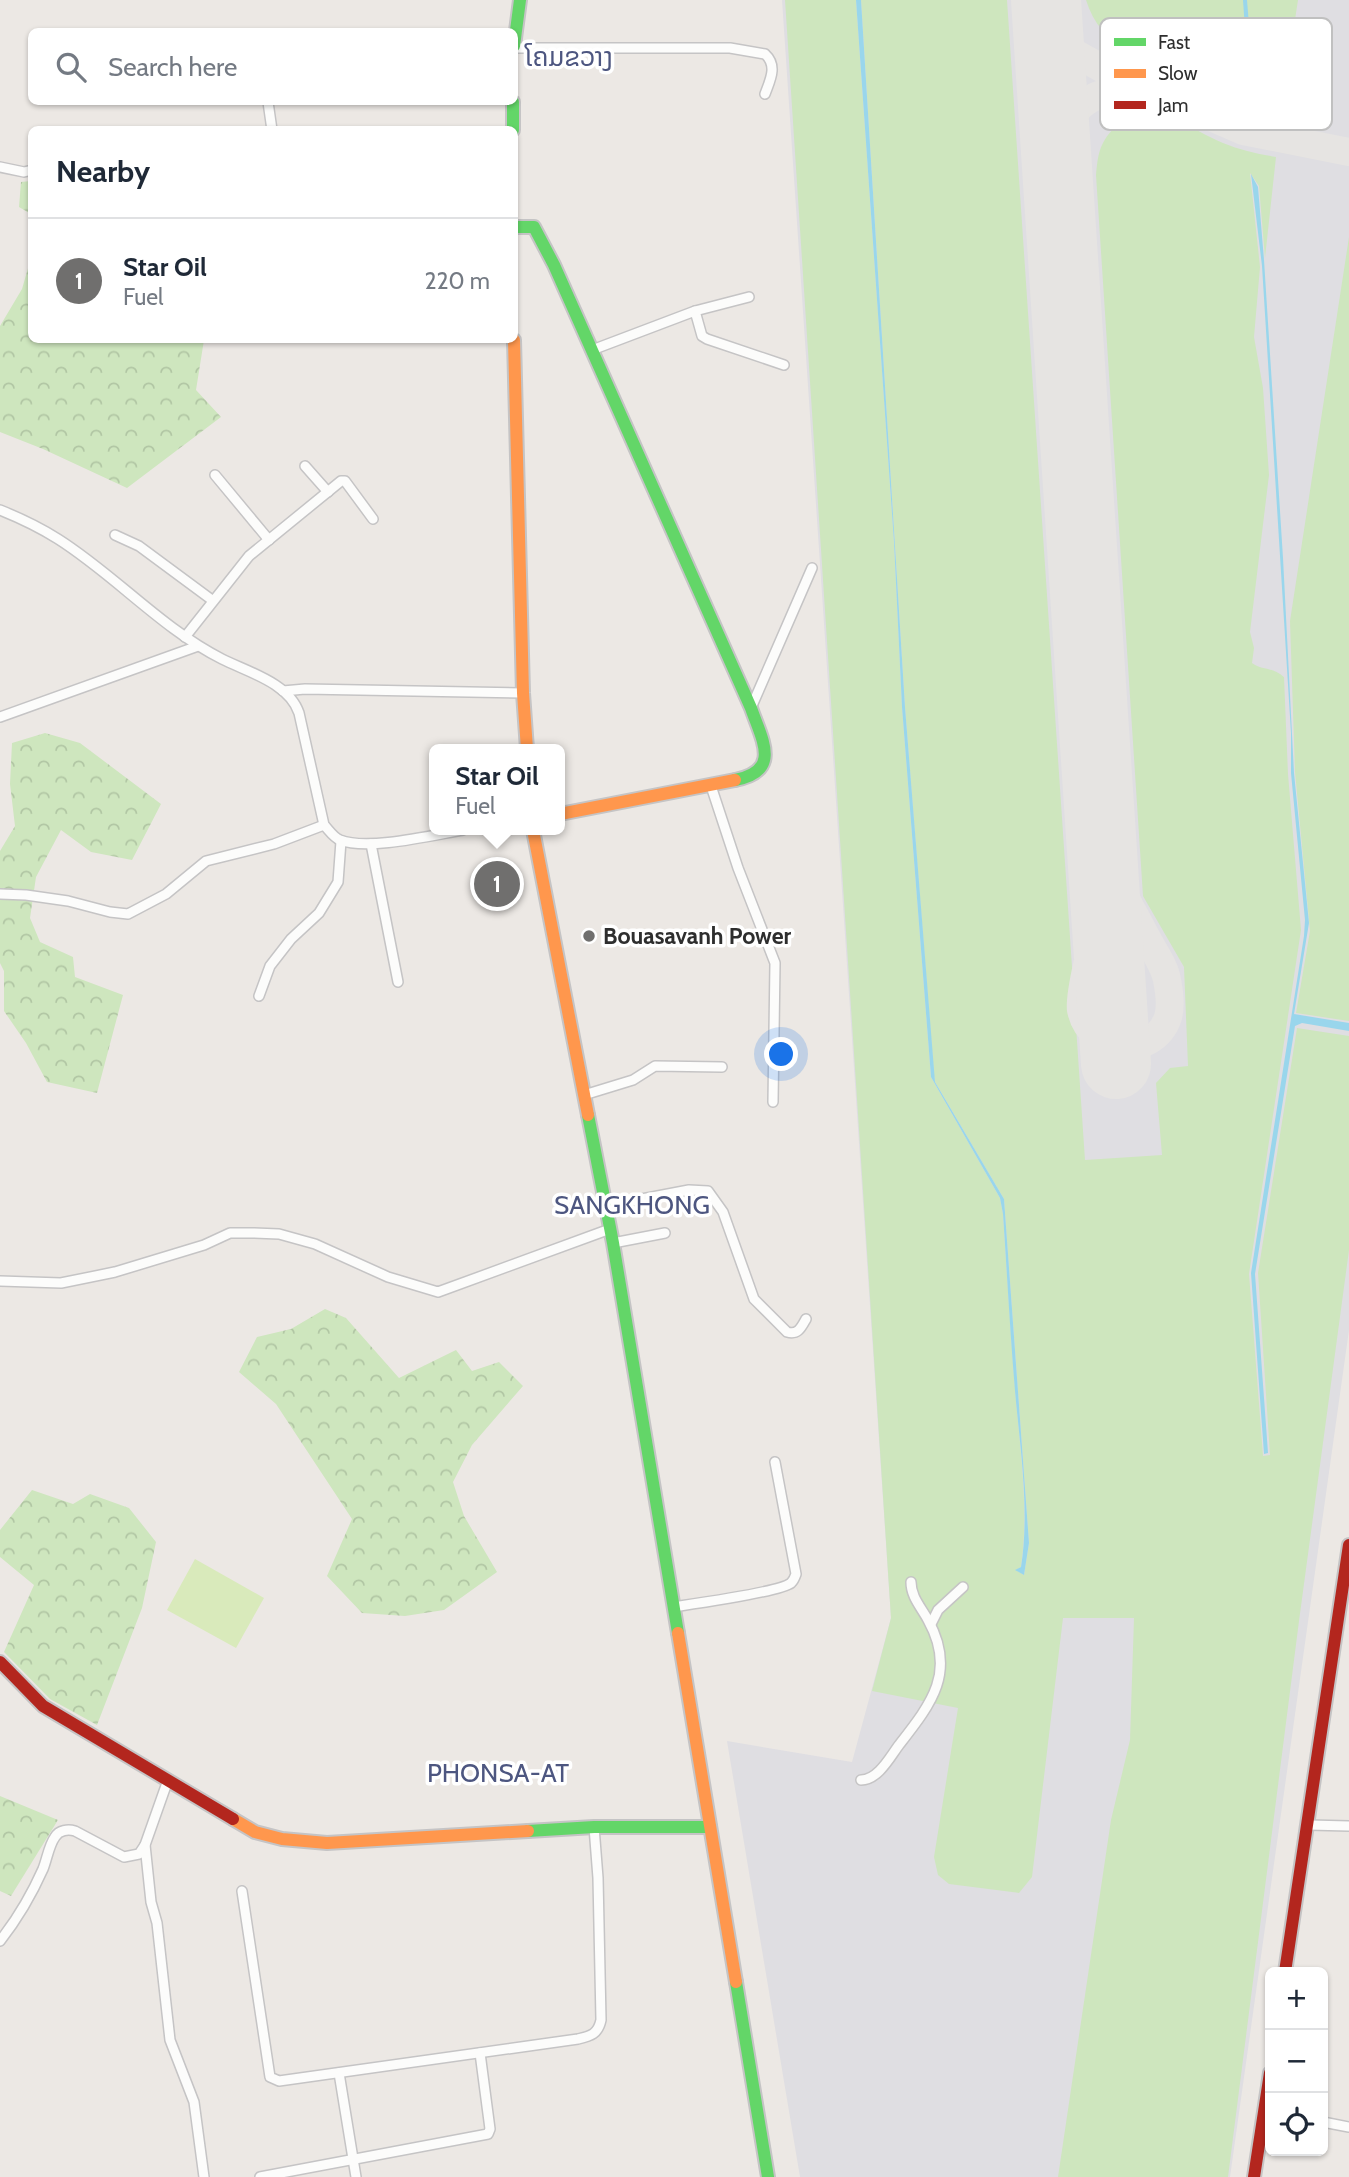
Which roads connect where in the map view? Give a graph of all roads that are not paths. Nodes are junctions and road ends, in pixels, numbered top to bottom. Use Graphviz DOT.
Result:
graph roads {
  1 [pos="520,0"];
  2 [pos="516,28"];
  3 [pos="518,47"];
  4 [pos="765,94"];
  5 [pos="268,105"];
  6 [pos="513,105"];
  7 [pos="271,126"];
  8 [pos="513,126"];
  9 [pos="0,167"];
  10 [pos="28,171"];
  11 [pos="518,227"];
  12 [pos="749,297"];
  13 [pos="695,310"];
  14 [pos="514,343"];
  15 [pos="592,350"];
  16 [pos="784,365"];
  17 [pos="305,466"];
  18 [pos="215,475"];
  19 [pos="328,492"];
  20 [pos="0,510"];
  21 [pos="373,519"];
  22 [pos="115,535"];
  23 [pos="269,540"];
  24 [pos="812,568"];
  25 [pos="212,600"];
  26 [pos="186,637"];
  27 [pos="198,646"];
  28 [pos="283,691"];
  29 [pos="523,693"];
  30 [pos="751,708"];
  31 [pos="0,717"];
  32 [pos="527,744"];
  33 [pos="711,786"];
  34 [pos="565,813"];
  35 [pos="324,825"];
  36 [pos="430,835"];
  37 [pos="534,835"];
  38 [pos="341,841"];
  39 [pos="371,844"];
  40 [pos="0,894"];
  41 [pos="398,982"];
  42 [pos="259,996"];
  43 [pos="722,1067"];
  44 [pos="584,1095"];
  45 [pos="773,1102"];
  46 [pos="605,1206"];
  47 [pos="665,1233"];
  48 [pos="611,1236"];
  49 [pos="0,1280"];
  50 [pos="806,1319"];
  51 [pos="775,1462"];
  52 [pos="1349,1545"];
  53 [pos="911,1582"];
  54 [pos="963,1587"];
  55 [pos="673,1607"];
  56 [pos="931,1624"];
  57 [pos="0,1662"];
  58 [pos="168,1780"];
  59 [pos="861,1780"];
  60 [pos="1309,1825"];
  61 [pos="1349,1826"];
  62 [pos="594,1827"];
  63 [pos="710,1827"];
  64 [pos="145,1845"];
  65 [pos="242,1891"];
  66 [pos="0,1941"];
  67 [pos="1286,1967"];
  68 [pos="480,2053"];
  69 [pos="339,2073"];
  70 [pos="1328,2123"];
  71 [pos="1265,2124"];
  72 [pos="1349,2127"];
  73 [pos="352,2161"];
  74 [pos="204,2177"];
  75 [pos="260,2177"];
  76 [pos="356,2177"];
  77 [pos="768,2177"];
  78 [pos="1254,2177"];
  1 -- 2 [label="street"];
  3 -- 4 [label="street"];
  5 -- 7 [label="street"];
  6 -- 8 [label="street"];
  9 -- 10 [label="street"];
  11 -- 15 [label="street"];
  12 -- 13 [label="street"];
  13 -- 15 [label="street"];
  13 -- 16 [label="street"];
  14 -- 29 [label="street"];
  15 -- 30 [label="street"];
  17 -- 19 [label="street"];
  18 -- 23 [label="street"];
  19 -- 21 [label="street"];
  19 -- 23 [label="street"];
  20 -- 26 [label="street"];
  22 -- 25 [label="street"];
  23 -- 25 [label="street"];
  24 -- 30 [label="street"];
  25 -- 26 [label="street"];
  26 -- 27 [label="street"];
  27 -- 28 [label="street"];
  27 -- 31 [label="street"];
  28 -- 29 [label="street"];
  28 -- 35 [label="street"];
  29 -- 32 [label="street"];
  30 -- 33 [label="street"];
  33 -- 34 [label="street"];
  33 -- 45 [label="street"];
  35 -- 38 [label="street"];
  35 -- 40 [label="street"];
  36 -- 39 [label="street"];
  37 -- 44 [label="street"];
  38 -- 39 [label="street"];
  38 -- 42 [label="street"];
  39 -- 41 [label="street"];
  43 -- 44 [label="street"];
  44 -- 46 [label="street"];
  46 -- 48 [label="street"];
  46 -- 50 [label="street"];
  47 -- 48 [label="street"];
  48 -- 49 [label="street"];
  48 -- 55 [label="street"];
  51 -- 55 [label="street"];
  52 -- 60 [label="street"];
  53 -- 56 [label="street"];
  54 -- 56 [label="street"];
  55 -- 63 [label="street"];
  56 -- 59 [label="street"];
  57 -- 58 [label="street"];
  58 -- 62 [label="street"];
  58 -- 64 [label="street"];
  60 -- 61 [label="street"];
  60 -- 67 [label="street"];
  62 -- 63 [label="street"];
  62 -- 68 [label="street"];
  63 -- 77 [label="street"];
  64 -- 66 [label="street"];
  64 -- 74 [label="street"];
  65 -- 69 [label="street"];
  68 -- 69 [label="street"];
  68 -- 73 [label="street"];
  69 -- 73 [label="street"];
  70 -- 72 [label="street"];
  71 -- 78 [label="street"];
  73 -- 75 [label="street"];
  73 -- 76 [label="street"];
}
